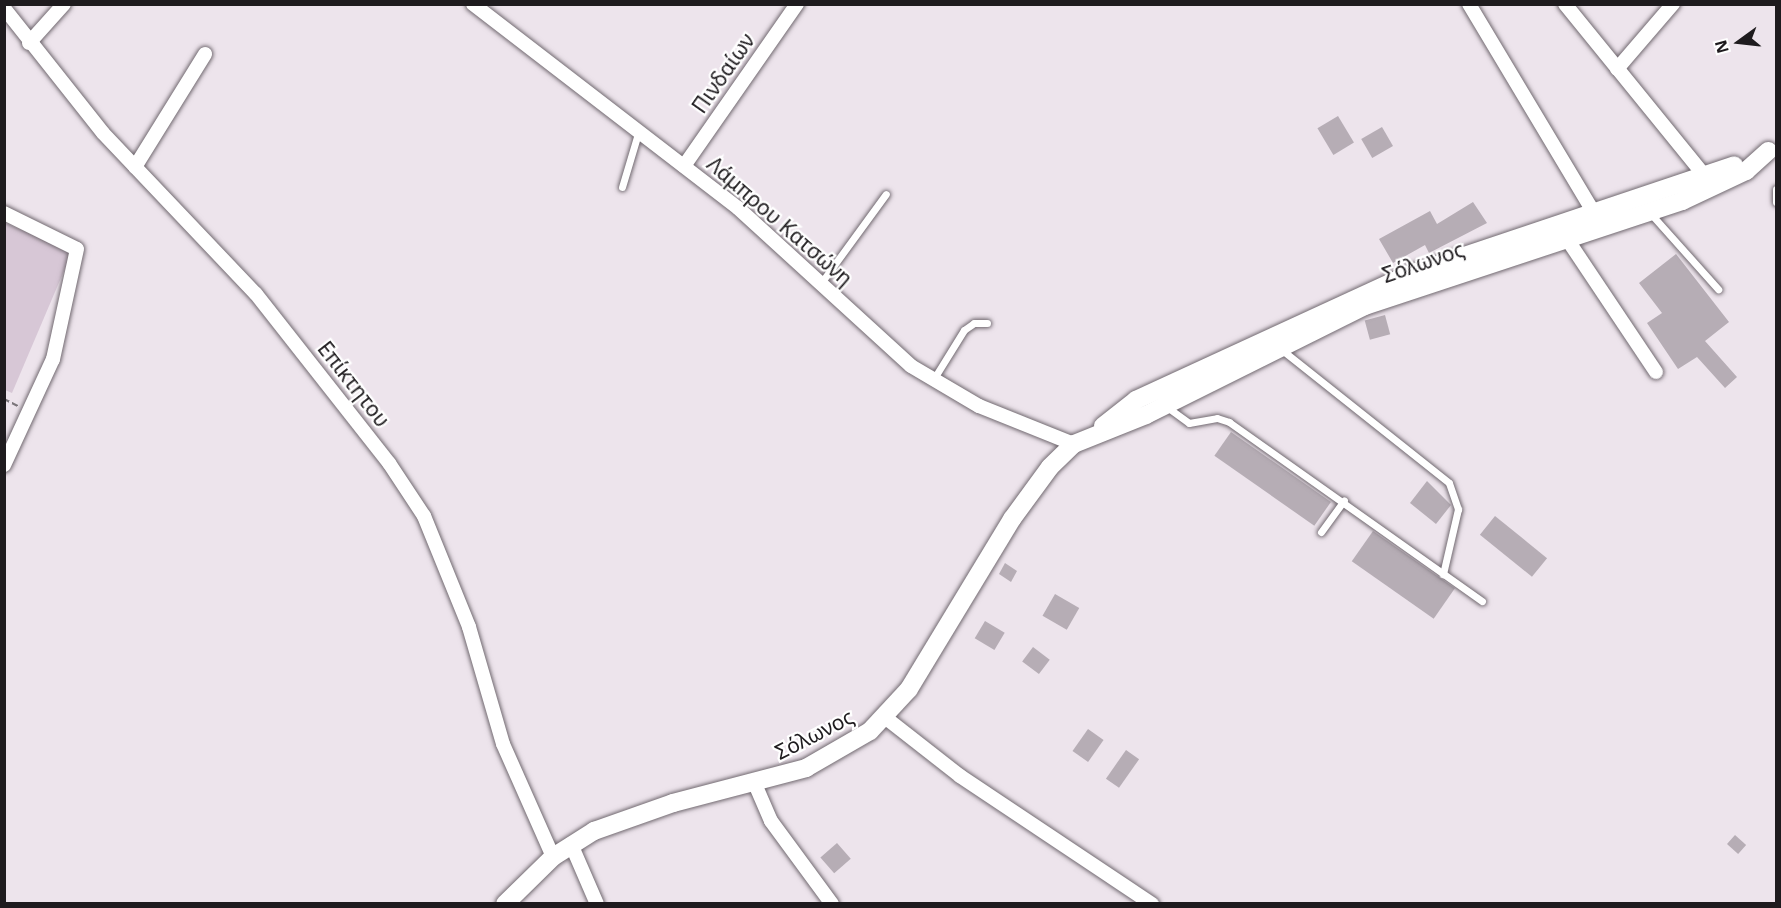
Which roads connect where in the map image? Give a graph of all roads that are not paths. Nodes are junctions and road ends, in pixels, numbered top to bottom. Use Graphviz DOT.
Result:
graph roads {
  1 [pos="64,4"];
  2 [pos="473,4"];
  3 [pos="797,4"];
  4 [pos="1470,4"];
  5 [pos="1673,4"];
  6 [pos="1572,7"];
  7 [pos="4,8"];
  8 [pos="29,43"];
  9 [pos="205,54"];
  10 [pos="1617,69"];
  11 [pos="639,130"];
  12 [pos="1772,149"];
  13 [pos="684,166"];
  14 [pos="135,167"];
  15 [pos="1705,176"];
  16 [pos="622,187"];
  17 [pos="1776,189"];
  18 [pos="886,194"];
  19 [pos="1776,202"];
  20 [pos="1649,212"];
  21 [pos="4,213"];
  22 [pos="1594,213"];
  23 [pos="1568,239"];
  24 [pos="821,283"];
  25 [pos="1718,289"];
  26 [pos="987,323"];
  27 [pos="1280,349"];
  28 [pos="1656,372"];
  29 [pos="933,380"];
  30 [pos="1165,405"];
  31 [pos="1097,432"];
  32 [pos="1074,444"];
  33 [pos="7,457"];
  34 [pos="1344,500"];
  35 [pos="1322,532"];
  36 [pos="1443,574"];
  37 [pos="1482,601"];
  38 [pos="886,718"];
  39 [pos="755,784"];
  40 [pos="571,844"];
  41 [pos="553,857"];
  42 [pos="505,903"];
  43 [pos="597,903"];
  44 [pos="832,903"];
  45 [pos="1152,903"];
  1 -- 8 [label="street"];
  2 -- 11 [label="street, Λάμπρου Κατσώνη"];
  3 -- 13 [label="street, Πινδαίων"];
  4 -- 22 [label="street"];
  5 -- 10 [label="street"];
  6 -- 10 [label="street"];
  7 -- 8 [label="street, Επίκτητου"];
  8 -- 14 [label="street, Επίκτητου"];
  9 -- 14 [label="street"];
  10 -- 15 [label="street"];
  11 -- 13 [label="street, Λάμπρου Κατσώνη"];
  11 -- 16 [label="lane"];
  12 -- 15 [label="street, Σόλωνος"];
  12 -- 20 [label="street, Σόλωνος"];
  13 -- 24 [label="street, Λάμπρου Κατσώνη"];
  14 -- 41 [label="street, Επίκτητου"];
  15 -- 22 [label="street, Σόλωνος"];
  17 -- 19 [label="lane"];
  18 -- 24 [label="lane"];
  20 -- 23 [label="street, Σόλωνος"];
  20 -- 25 [label="lane"];
  21 -- 33 [label="street"];
  22 -- 31 [label="street, Σόλωνος"];
  23 -- 27 [label="street, Σόλωνος"];
  23 -- 28 [label="street"];
  24 -- 29 [label="street, Λάμπρου Κατσώνη"];
  26 -- 29 [label="lane"];
  27 -- 30 [label="street, Σόλωνος"];
  27 -- 36 [label="lane"];
  29 -- 32 [label="street, Λάμπρου Κατσώνη"];
  30 -- 31 [label="street, Σόλωνος"];
  30 -- 34 [label="lane"];
  31 -- 32 [label="street, Σόλωνος"];
  32 -- 38 [label="street, Σόλωνος"];
  34 -- 35 [label="lane"];
  34 -- 36 [label="lane"];
  36 -- 37 [label="lane"];
  38 -- 39 [label="street, Σόλωνος"];
  38 -- 45 [label="street"];
  39 -- 40 [label="street, Σόλωνος"];
  39 -- 44 [label="street"];
  40 -- 41 [label="street, Σόλωνος"];
  40 -- 43 [label="street"];
  41 -- 42 [label="street, Σόλωνος"];
}
